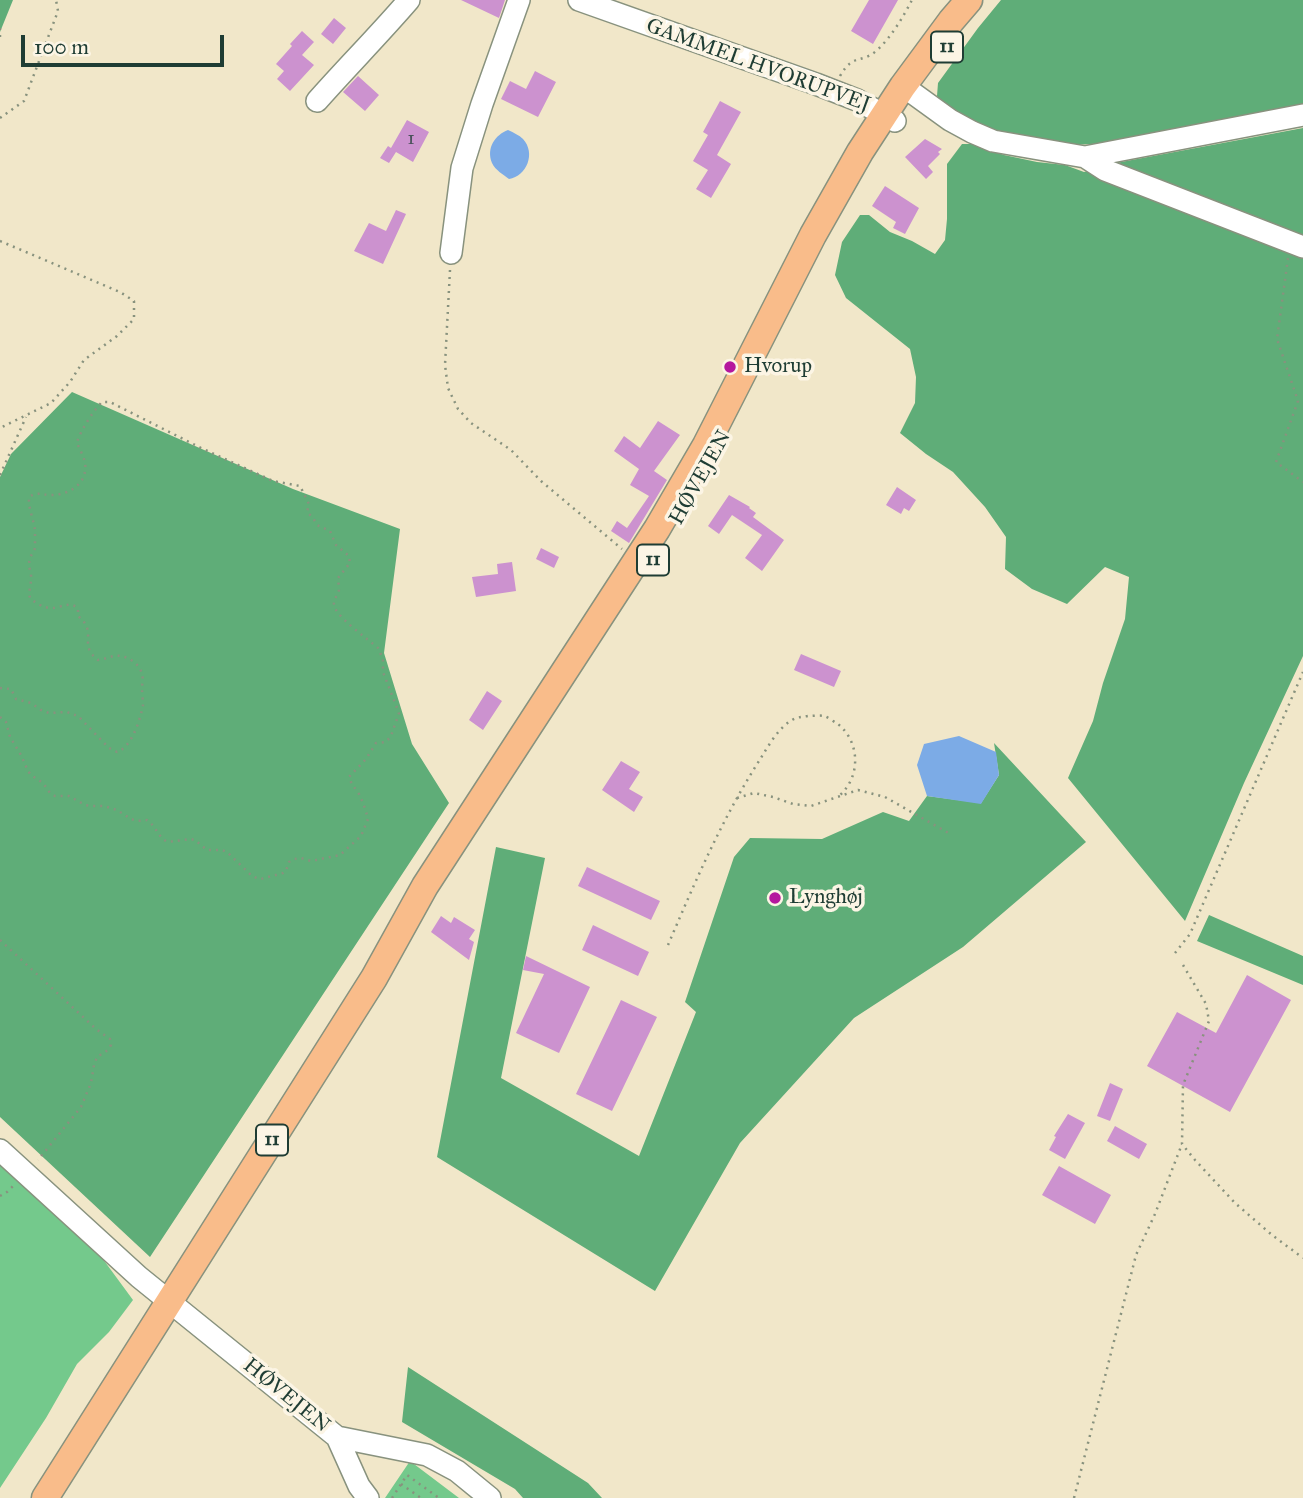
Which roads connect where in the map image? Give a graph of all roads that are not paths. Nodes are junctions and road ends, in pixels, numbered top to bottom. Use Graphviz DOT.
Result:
graph roads {
  1 [pos="409,0"];
  2 [pos="519,0"];
  3 [pos="579,0"];
  4 [pos="969,0"];
  5 [pos="980,0"];
  6 [pos="908,90"];
  7 [pos="317,101"];
  8 [pos="1303,115"];
  9 [pos="890,117"];
  10 [pos="1085,157"];
  11 [pos="1297,244"];
  12 [pos="451,253"];
  13 [pos="374,978"];
  14 [pos="0,1150"];
  15 [pos="169,1302"];
  16 [pos="337,1437"];
  17 [pos="488,1497"];
  18 [pos="46,1498"];
  19 [pos="368,1498"];
  1 -- 7 [label="street"];
  2 -- 12 [label="street"];
  3 -- 9 [label="street, GAMMEL HVORUPVEJ"];
  4 -- 6 [label="main road, HØVEJEN / 11"];
  5 -- 6 [label="main road, HØVEJEN / 11"];
  6 -- 9 [label="main road, HØVEJEN / 11"];
  6 -- 10 [label="street"];
  8 -- 10 [label="street"];
  9 -- 13 [label="main road, HØVEJEN / 11"];
  9 -- 13 [label="main road, HØVEJEN / 11"];
  10 -- 11 [label="street"];
  13 -- 15 [label="main road, HØVEJEN / 11"];
  14 -- 15 [label="street"];
  15 -- 16 [label="street, HØVEJEN"];
  15 -- 18 [label="main road, HØVEJEN / 11"];
  16 -- 17 [label="street, HØVEJEN"];
  16 -- 19 [label="street"];
}
